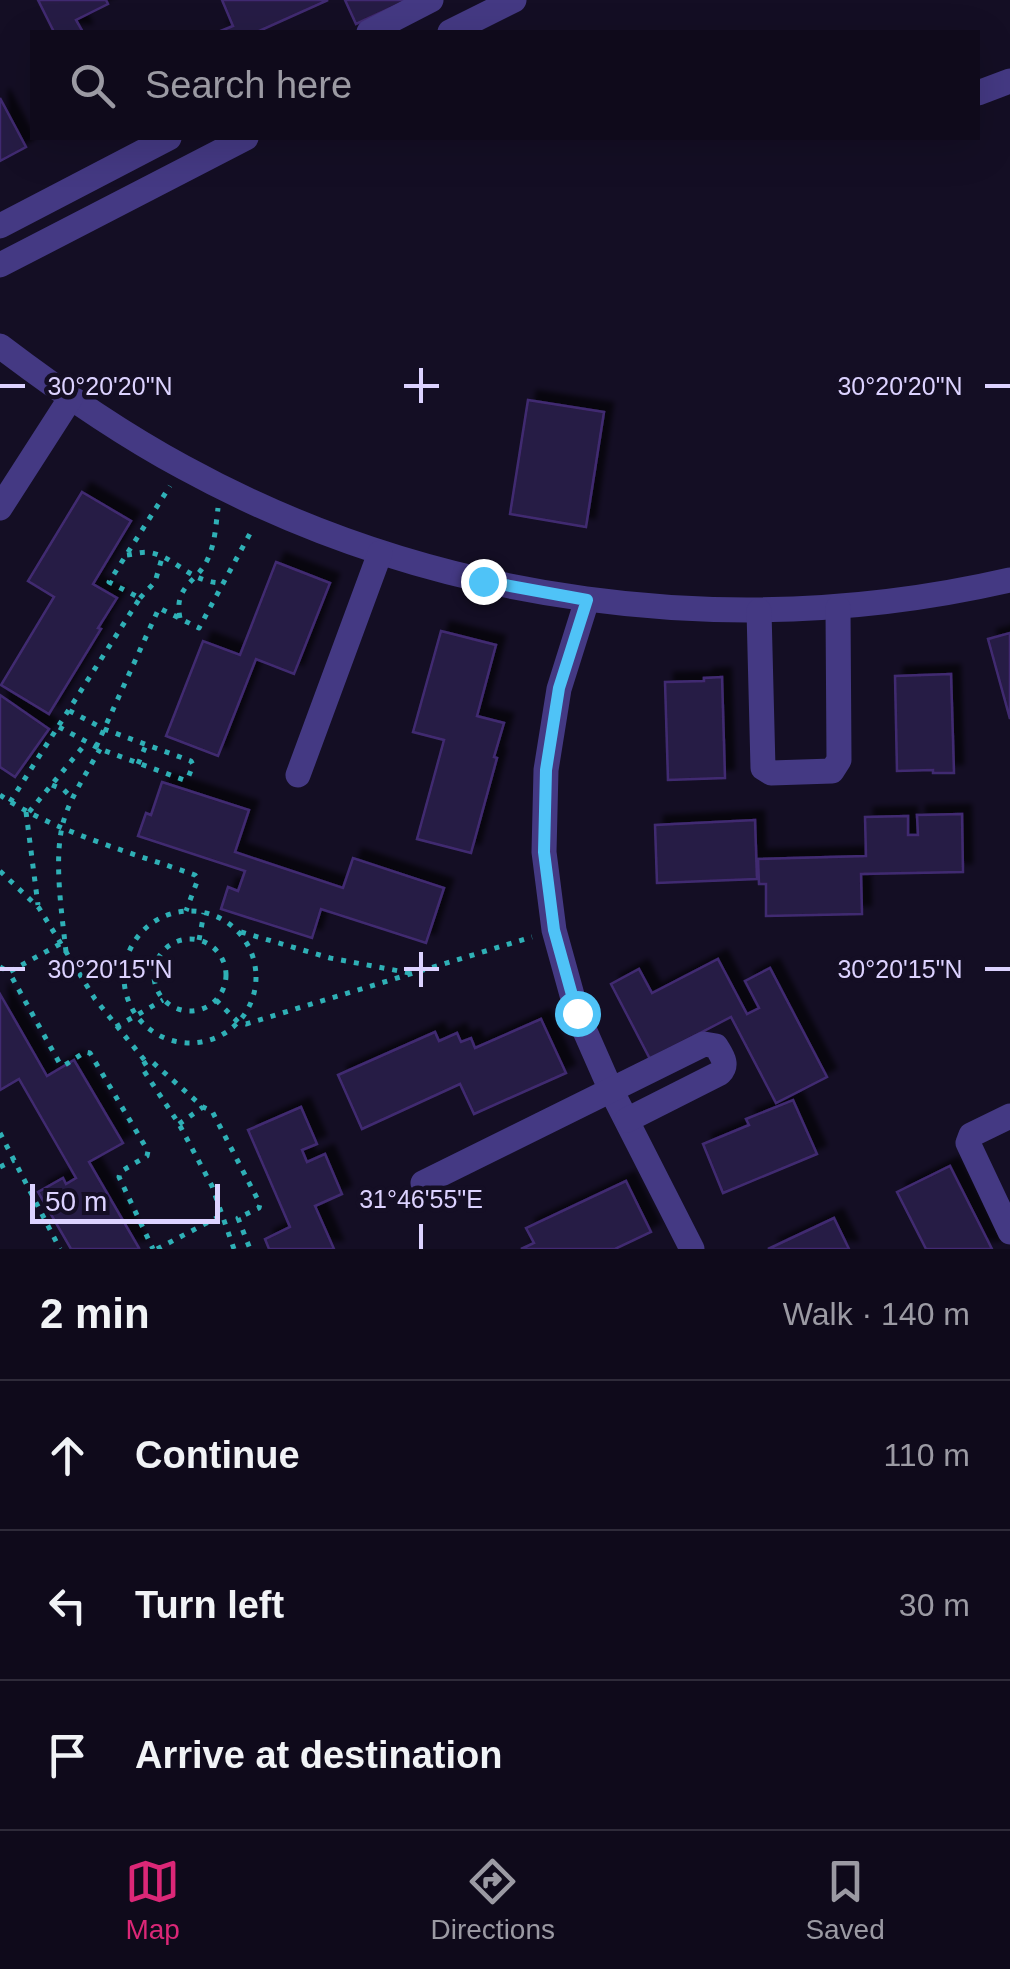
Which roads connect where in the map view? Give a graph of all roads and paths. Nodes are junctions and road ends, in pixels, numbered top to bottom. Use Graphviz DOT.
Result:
graph roads {
  1 [pos="431,0"];
  2 [pos="514,0"];
  3 [pos="373,30"];
  4 [pos="454,30"];
  5 [pos="1010,81"];
  6 [pos="980,92"];
  7 [pos="164,140"];
  8 [pos="242,140"];
  9 [pos="0,226"];
  10 [pos="0,264"];
  11 [pos="0,346"];
  12 [pos="70,399"];
  13 [pos="182,467"];
  14 [pos="221,486"];
  15 [pos="264,507"];
  16 [pos="0,508"];
  17 [pos="380,552"];
  18 [pos="127,555"];
  19 [pos="162,558"];
  20 [pos="195,577"];
  21 [pos="1010,580"];
  22 [pos="222,583"];
  23 [pos="140,598"];
  24 [pos="587,600"];
  25 [pos="838,608"];
  26 [pos="759,611"];
  27 [pos="180,618"];
  28 [pos="68,710"];
  29 [pos="58,727"];
  30 [pos="104,729"];
  31 [pos="87,742"];
  32 [pos="146,745"];
  33 [pos="98,748"];
  34 [pos="138,764"];
  35 [pos="298,776"];
  36 [pos="52,785"];
  37 [pos="0,796"];
  38 [pos="74,799"];
  39 [pos="10,802"];
  40 [pos="28,811"];
  41 [pos="62,826"];
  42 [pos="0,871"];
  43 [pos="39,908"];
  44 [pos="186,911"];
  45 [pos="204,912"];
  46 [pos="554,930"];
  47 [pos="238,931"];
  48 [pos="200,940"];
  49 [pos="60,944"];
  50 [pos="66,955"];
  51 [pos="0,967"];
  52 [pos="9,972"];
  53 [pos="414,973"];
  54 [pos="163,1000"];
  55 [pos="216,1000"];
  56 [pos="136,1016"];
  57 [pos="238,1022"];
  58 [pos="116,1027"];
  59 [pos="146,1062"];
  60 [pos="610,1088"];
  61 [pos="204,1107"];
  62 [pos="1010,1116"];
  63 [pos="627,1120"];
  64 [pos="179,1124"];
  65 [pos="0,1133"];
  66 [pos="14,1160"];
  67 [pos="0,1167"];
  68 [pos="422,1183"];
  69 [pos="222,1214"];
  70 [pos="1010,1232"];
  71 [pos="60,1249"];
  72 [pos="155,1249"];
  73 [pos="234,1249"];
  74 [pos="250,1249"];
  75 [pos="692,1249"];
  1 -- 3 [label="street"];
  2 -- 4 [label="street"];
  5 -- 6 [label="street"];
  7 -- 9 [label="street"];
  8 -- 10 [label="street"];
  11 -- 12 [label="street"];
  12 -- 13 [label="street"];
  12 -- 16 [label="street"];
  13 -- 14 [label="street"];
  13 -- 18 [label="path"];
  14 -- 15 [label="street"];
  14 -- 20 [label="path"];
  15 -- 17 [label="street"];
  15 -- 22 [label="path"];
  17 -- 24 [label="street"];
  17 -- 35 [label="street"];
  18 -- 19 [label="path"];
  18 -- 23 [label="path"];
  19 -- 20 [label="path"];
  19 -- 23 [label="path"];
  20 -- 22 [label="path"];
  20 -- 27 [label="path"];
  21 -- 25 [label="street"];
  22 -- 27 [label="path"];
  23 -- 28 [label="path"];
  24 -- 26 [label="street"];
  24 -- 46 [label="street"];
  25 -- 26 [label="street"];
  25 -- 26 [label="street"];
  27 -- 30 [label="path"];
  28 -- 29 [label="path"];
  28 -- 30 [label="path"];
  29 -- 31 [label="path"];
  29 -- 39 [label="path"];
  30 -- 32 [label="path"];
  30 -- 33 [label="path"];
  31 -- 33 [label="path"];
  31 -- 36 [label="path"];
  32 -- 34 [label="path"];
  32 -- 34 [label="path"];
  33 -- 34 [label="path"];
  33 -- 38 [label="path"];
  36 -- 38 [label="path"];
  36 -- 40 [label="path"];
  37 -- 39 [label="path"];
  38 -- 41 [label="path"];
  39 -- 40 [label="path"];
  40 -- 41 [label="path"];
  40 -- 43 [label="path"];
  41 -- 44 [label="path"];
  41 -- 50 [label="path"];
  42 -- 43 [label="path"];
  43 -- 49 [label="path"];
  44 -- 45 [label="path"];
  44 -- 56 [label="path"];
  45 -- 47 [label="path"];
  45 -- 48 [label="path"];
  46 -- 53 [label="path"];
  46 -- 60 [label="street"];
  47 -- 53 [label="path"];
  47 -- 57 [label="path"];
  48 -- 54 [label="path"];
  48 -- 55 [label="path"];
  49 -- 50 [label="path"];
  49 -- 52 [label="path"];
  50 -- 58 [label="path"];
  51 -- 52 [label="path"];
  52 -- 72 [label="path"];
  53 -- 57 [label="path"];
  54 -- 55 [label="path"];
  54 -- 56 [label="path"];
  55 -- 57 [label="path"];
  56 -- 57 [label="path"];
  56 -- 58 [label="path"];
  58 -- 59 [label="path"];
  59 -- 61 [label="path"];
  59 -- 64 [label="path"];
  60 -- 63 [label="street"];
  60 -- 63 [label="street"];
  60 -- 68 [label="street"];
  61 -- 64 [label="path"];
  61 -- 74 [label="path"];
  62 -- 70 [label="street"];
  63 -- 75 [label="street"];
  64 -- 69 [label="path"];
  65 -- 66 [label="path"];
  66 -- 67 [label="path"];
  66 -- 71 [label="path"];
  69 -- 72 [label="path"];
  69 -- 73 [label="path"];
}
